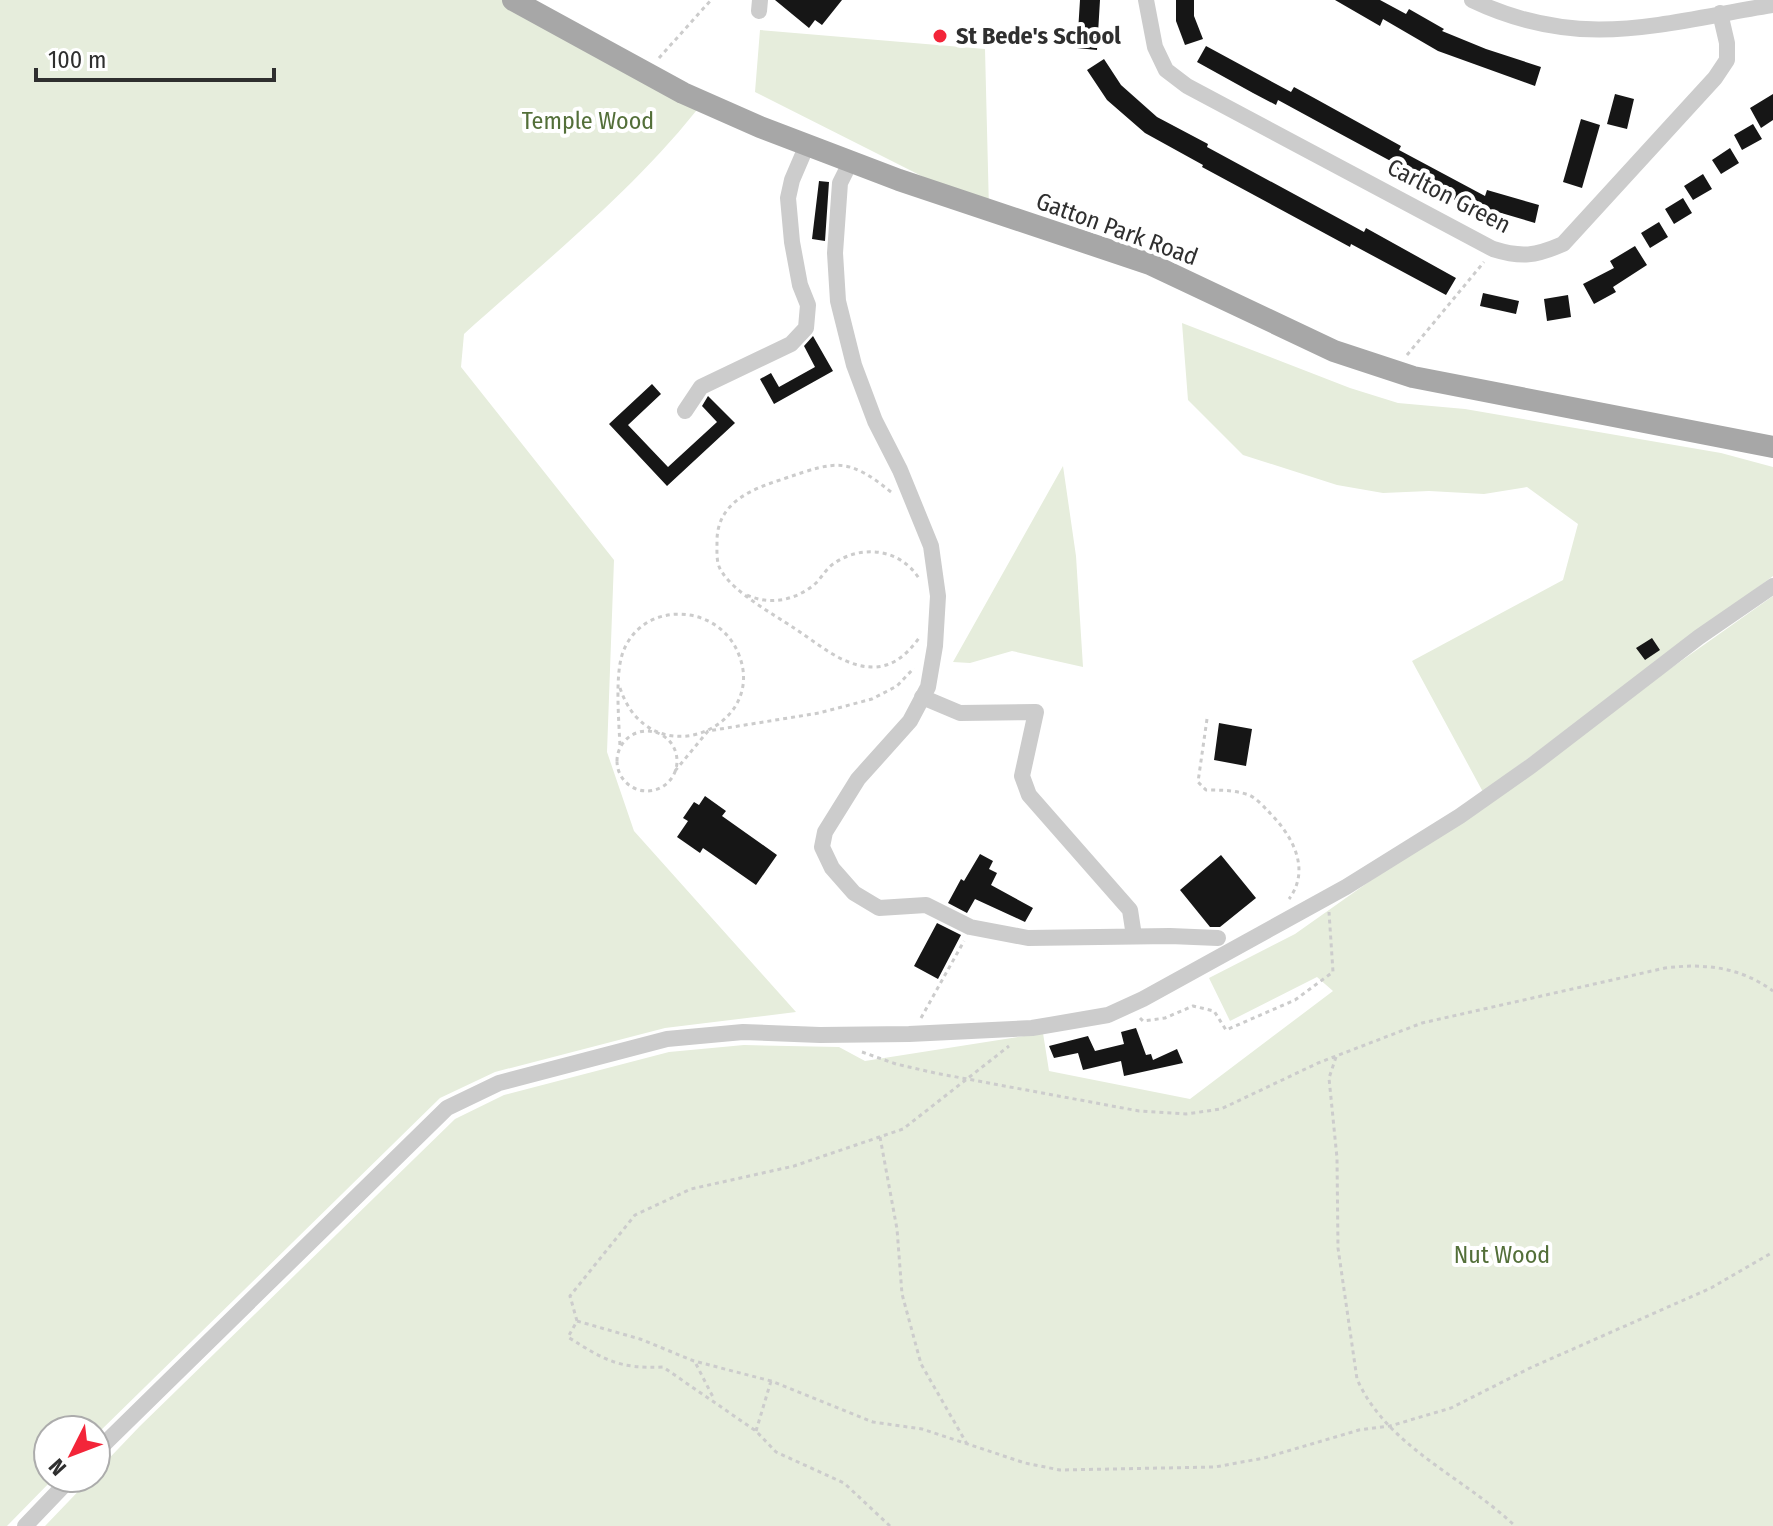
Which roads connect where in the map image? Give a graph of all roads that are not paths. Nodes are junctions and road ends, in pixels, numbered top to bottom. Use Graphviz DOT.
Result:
graph roads {
  1 [pos="513,0"];
  2 [pos="1146,0"];
  3 [pos="1472,0"];
  4 [pos="1773,5"];
  5 [pos="1720,13"];
  6 [pos="807,145"];
  7 [pos="851,161"];
  8 [pos="685,411"];
  9 [pos="1773,447"];
  10 [pos="1773,586"];
  11 [pos="922,697"];
  12 [pos="1134,936"];
  13 [pos="1218,938"];
  14 [pos="112,1436"];
  15 [pos="56,1494"];
  16 [pos="25,1526"];
  1 -- 6 [label="main road, Gatton Park Road"];
  2 -- 5 [label="street, Carlton Green"];
  3 -- 5 [label="street"];
  4 -- 5 [label="street"];
  6 -- 7 [label="main road, Gatton Park Road"];
  6 -- 8 [label="street"];
  7 -- 9 [label="main road, Gatton Park Road"];
  7 -- 11 [label="street"];
  10 -- 14 [label="street"];
  11 -- 12 [label="street"];
  11 -- 12 [label="street"];
  12 -- 13 [label="street"];
  15 -- 16 [label="street"];
}
